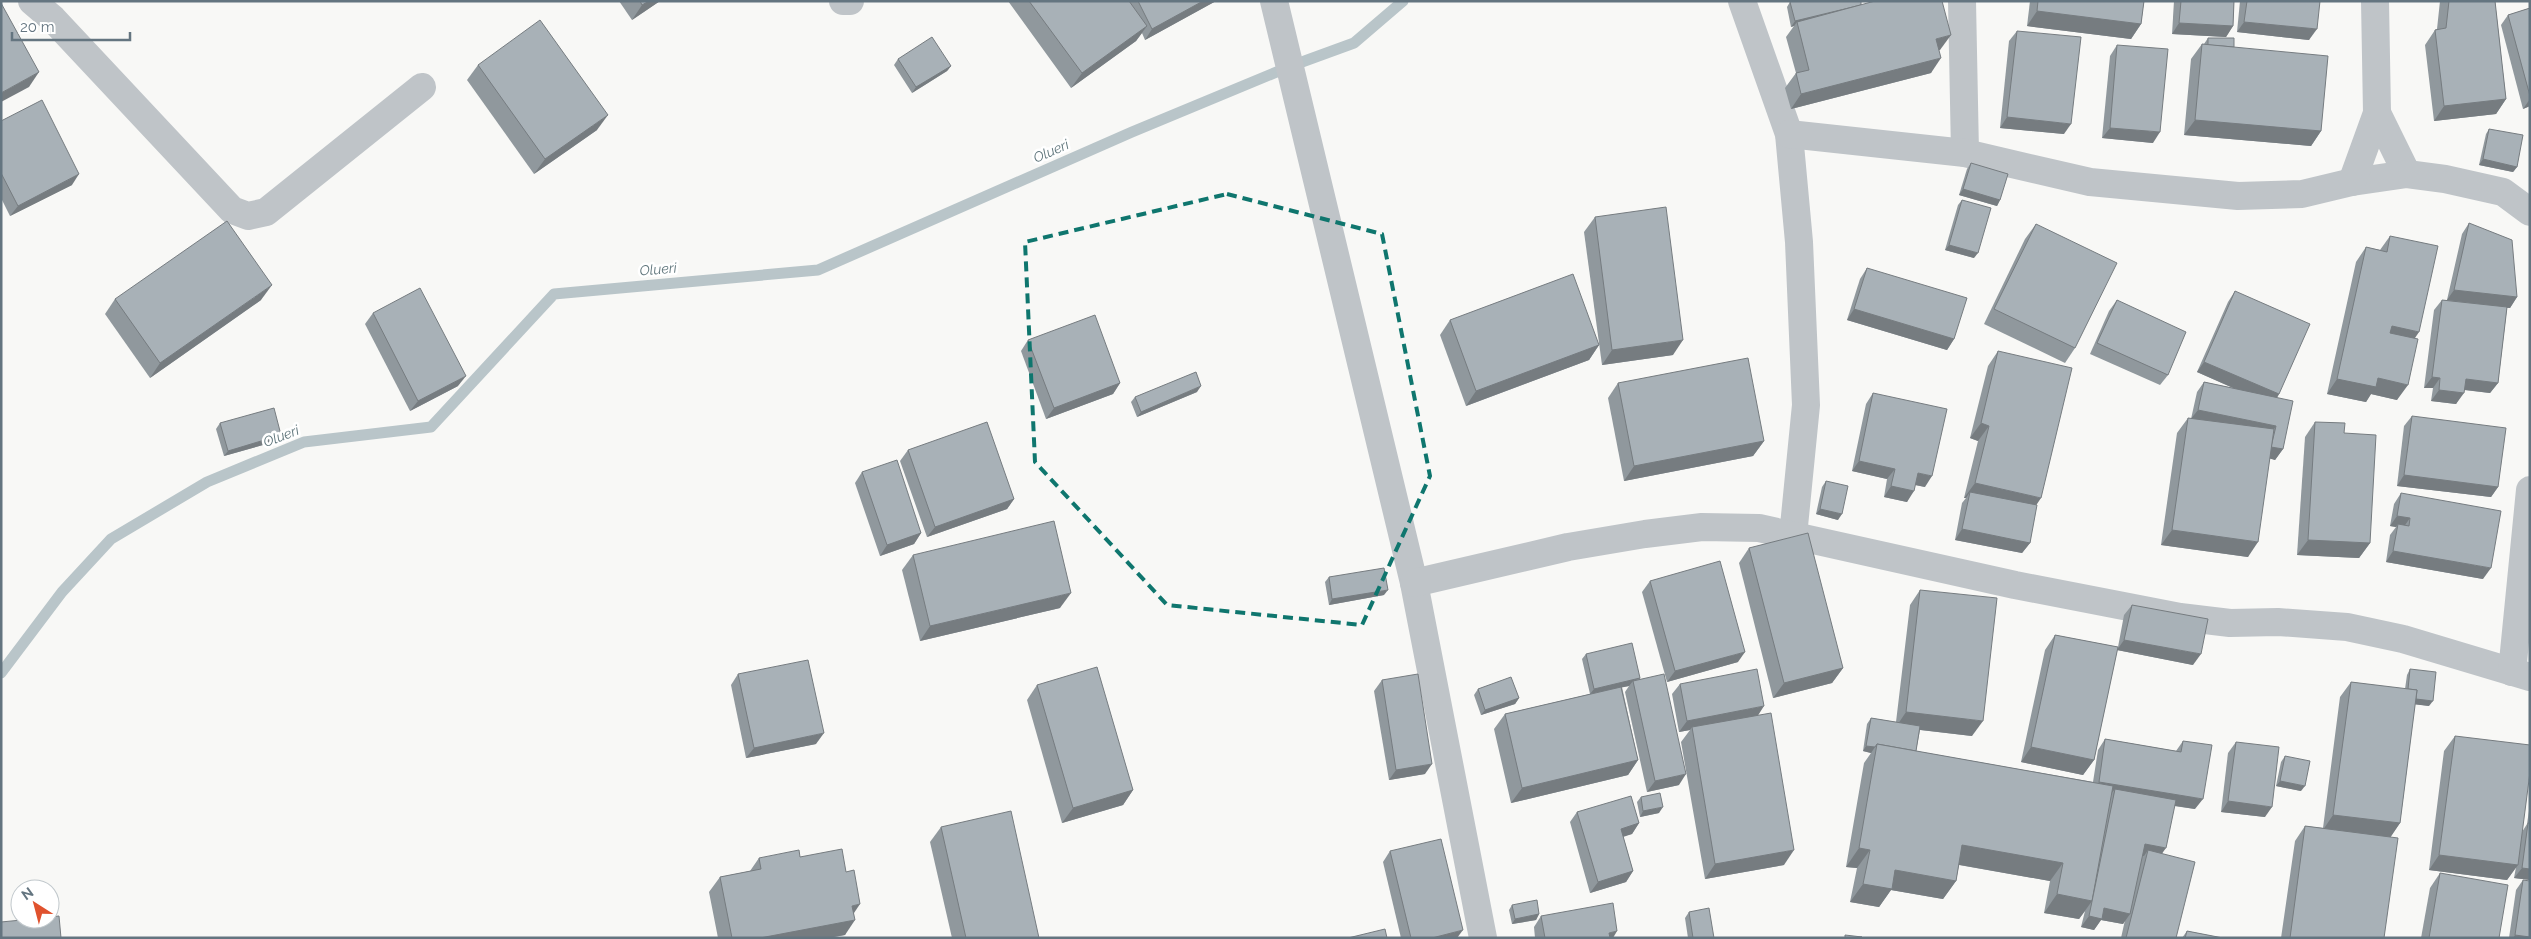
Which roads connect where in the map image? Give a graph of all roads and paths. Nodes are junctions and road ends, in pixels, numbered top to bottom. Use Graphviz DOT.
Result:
graph roads {
  1 [pos="32,1"];
  2 [pos="843,1"];
  3 [pos="850,1"];
  4 [pos="1274,1"];
  5 [pos="1742,1"];
  6 [pos="1962,1"];
  7 [pos="2375,1"];
  8 [pos="422,87"];
  9 [pos="2377,113"];
  10 [pos="1788,134"];
  11 [pos="1965,153"];
  12 [pos="2407,174"];
  13 [pos="2352,182"];
  14 [pos="2530,212"];
  15 [pos="2530,490"];
  16 [pos="1793,536"];
  17 [pos="1414,583"];
  18 [pos="2521,674"];
  19 [pos="1483,938"];
  1 -- 8 [label="street"];
  2 -- 3 [label="street"];
  4 -- 17 [label="street"];
  5 -- 10 [label="street"];
  6 -- 11 [label="street"];
  7 -- 9 [label="street"];
  9 -- 12 [label="street"];
  9 -- 13 [label="street"];
  10 -- 11 [label="street"];
  10 -- 16 [label="street"];
  11 -- 13 [label="street"];
  12 -- 13 [label="street"];
  12 -- 14 [label="street"];
  15 -- 18 [label="street"];
  16 -- 17 [label="street"];
  16 -- 18 [label="street"];
  17 -- 19 [label="street"];
}
